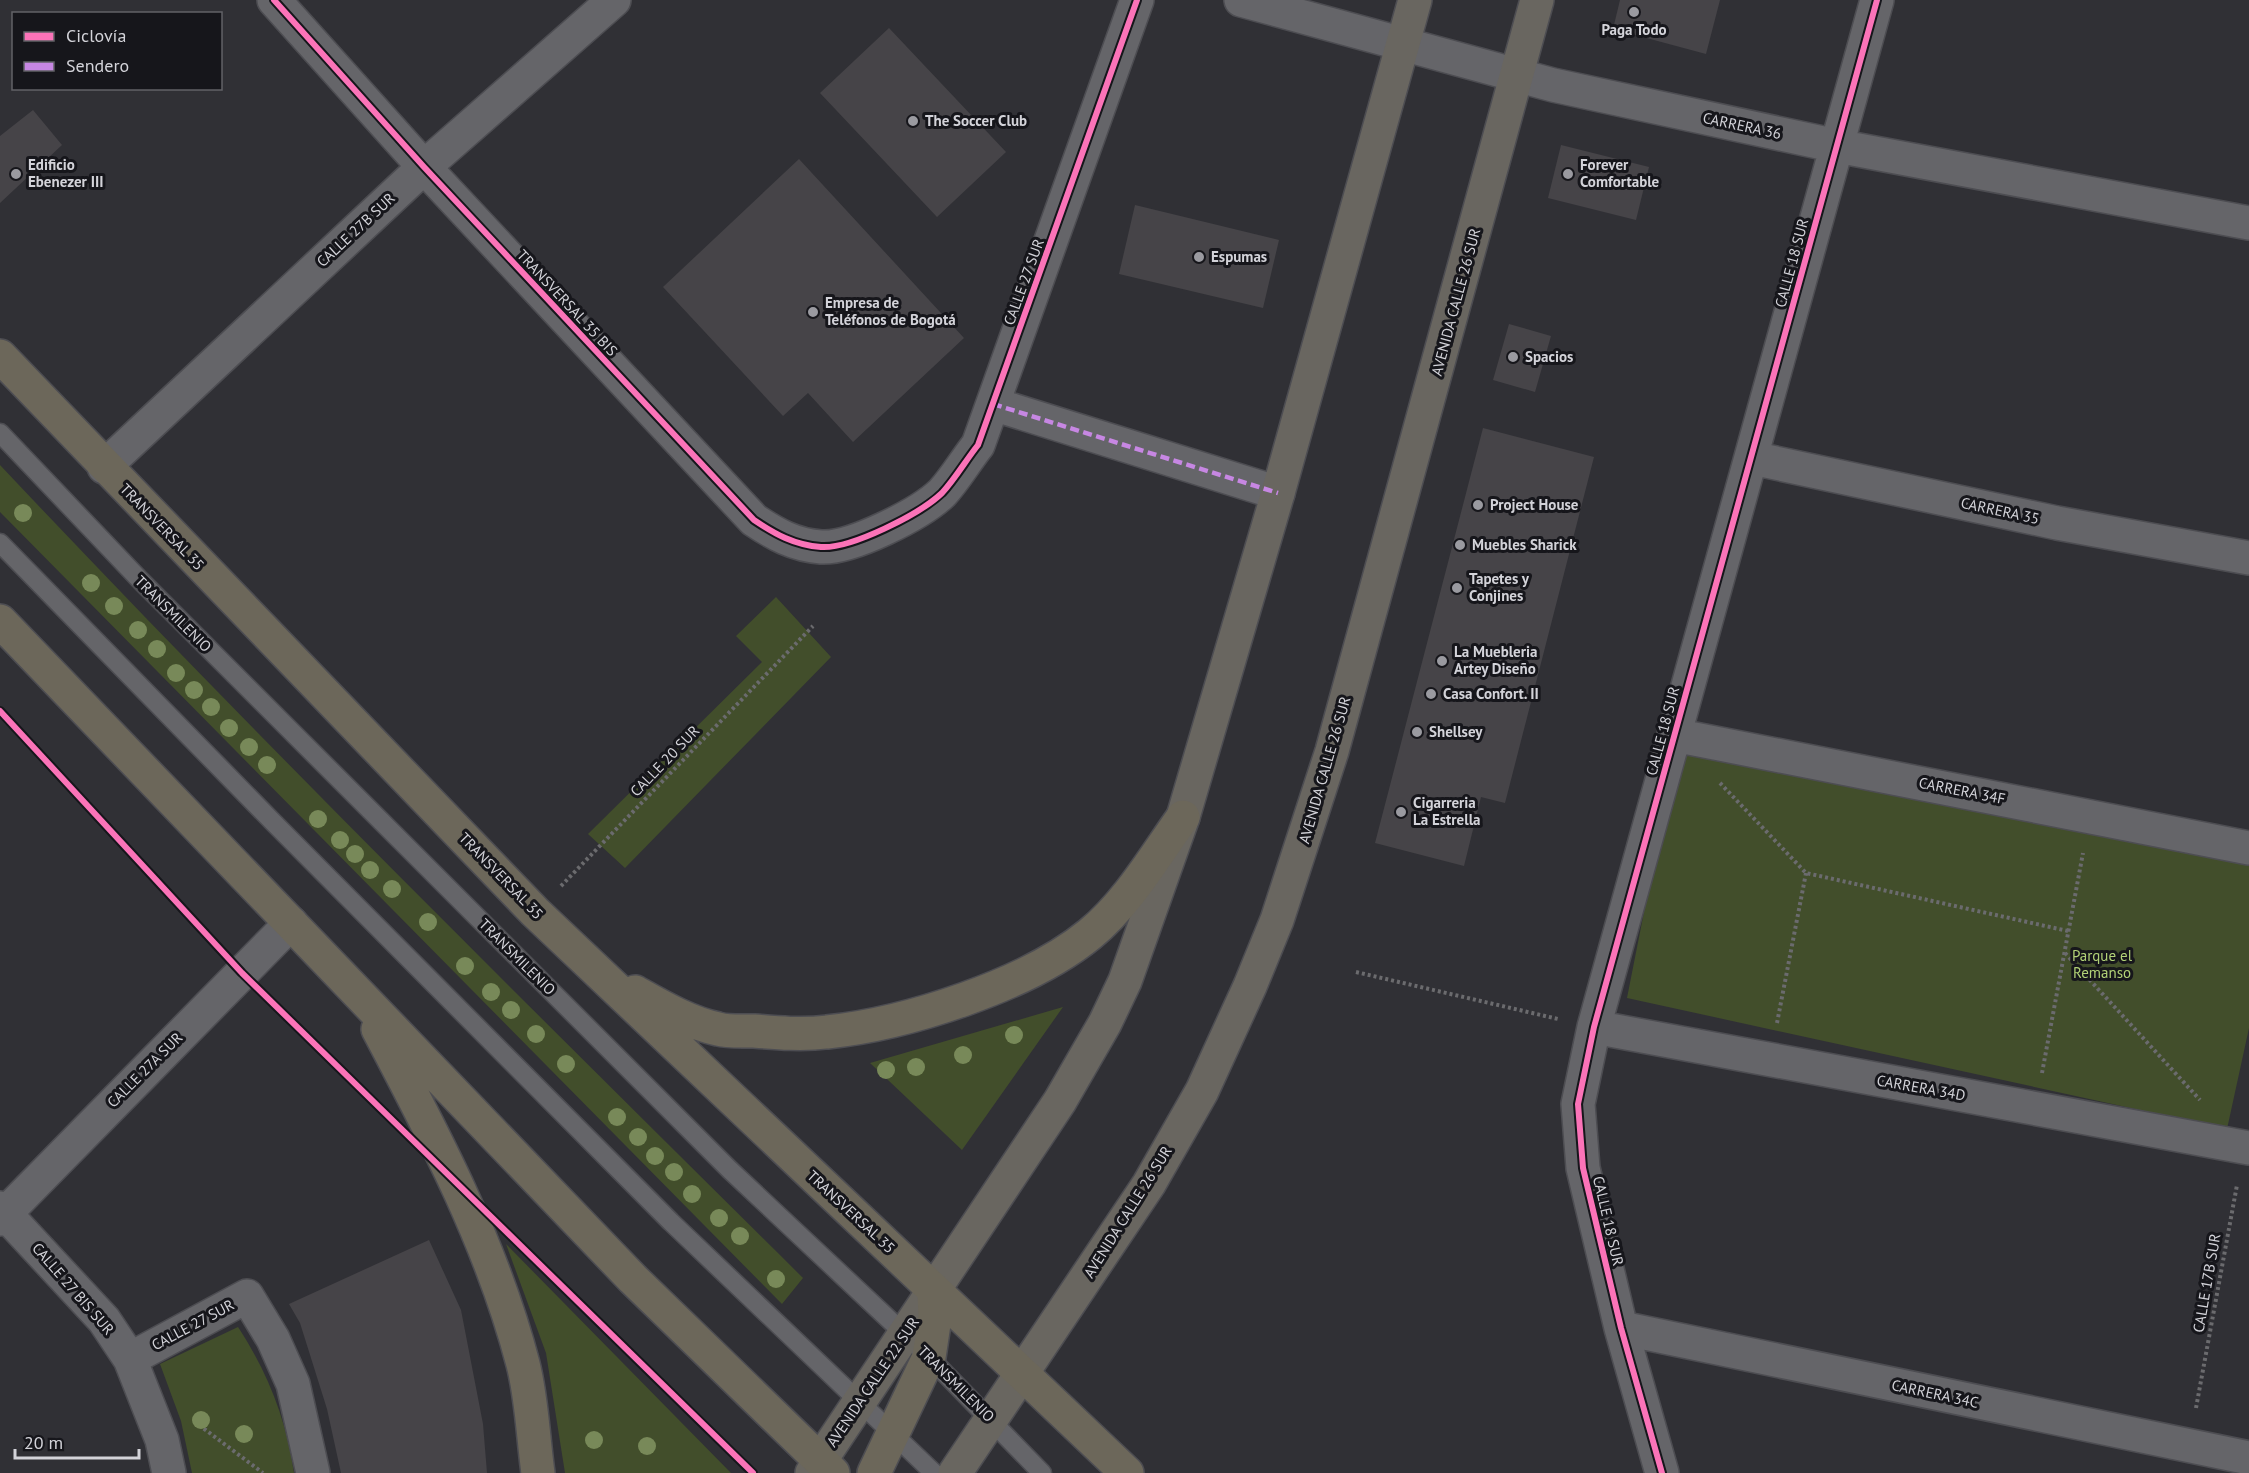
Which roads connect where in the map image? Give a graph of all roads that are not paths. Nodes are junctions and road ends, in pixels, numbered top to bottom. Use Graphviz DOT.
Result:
graph roads {
  1 [pos="274,0"];
  2 [pos="614,0"];
  3 [pos="1137,0"];
  4 [pos="1242,0"];
  5 [pos="1415,0"];
  6 [pos="1538,0"];
  7 [pos="1877,0"];
  8 [pos="1402,45"];
  9 [pos="1517,76"];
  10 [pos="1837,146"];
  11 [pos="424,167"];
  12 [pos="2249,223"];
  13 [pos="0,356"];
  14 [pos="993,404"];
  15 [pos="0,433"];
  16 [pos="1752,458"];
  17 [pos="104,467"];
  18 [pos="1278,493"];
  19 [pos="879,532"];
  20 [pos="0,543"];
  21 [pos="2249,558"];
  22 [pos="0,621"];
  23 [pos="1674,735"];
  24 [pos="1183,817"];
  25 [pos="2249,848"];
  26 [pos="291,923"];
  27 [pos="591,965"];
  28 [pos="361,996"];
  29 [pos="1594,1027"];
  30 [pos="2247,1148"];
  31 [pos="1,1213"];
  32 [pos="934,1291"];
  33 [pos="1621,1328"];
  34 [pos="906,1335"];
  35 [pos="930,1357"];
  36 [pos="130,1359"];
  37 [pos="1023,1374"];
  38 [pos="860,1402"];
  39 [pos="992,1420"];
  40 [pos="894,1434"];
  41 [pos="2249,1458"];
  42 [pos="822,1469"];
  43 [pos="169,1473"];
  44 [pos="313,1473"];
  45 [pos="538,1473"];
  46 [pos="874,1473"];
  47 [pos="934,1473"];
  48 [pos="955,1473"];
  49 [pos="1042,1473"];
  50 [pos="1127,1473"];
  51 [pos="1662,1473"];
  1 -- 11 [label="street, TRANSVERSAL 35 BIS"];
  2 -- 11 [label="street, CALLE 27B SUR"];
  3 -- 14 [label="street, CALLE 27 SUR"];
  4 -- 8 [label="street, CARRERA 36"];
  5 -- 8 [label="main road"];
  6 -- 9 [label="main road, AVENIDA CALLE 26 SUR"];
  7 -- 10 [label="street, CALLE 18 SUR"];
  8 -- 9 [label="street, CARRERA 36"];
  8 -- 18 [label="main road"];
  9 -- 10 [label="street, CARRERA 36"];
  9 -- 37 [label="main road, AVENIDA CALLE 26 SUR"];
  10 -- 12 [label="street, CARRERA 36"];
  10 -- 16 [label="street, CALLE 18 SUR"];
  11 -- 17 [label="street, CALLE 27B SUR"];
  11 -- 19 [label="street, TRANSVERSAL 35 BIS"];
  13 -- 17 [label="highway, TRANSVERSAL 35"];
  14 -- 18 [label="street"];
  14 -- 19 [label="street, CALLE 27 SUR"];
  15 -- 34 [label="lane, TRANSMILENIO"];
  16 -- 21 [label="street, CARRERA 35"];
  16 -- 23 [label="street, CALLE 18 SUR"];
  17 -- 27 [label="highway, TRANSVERSAL 35"];
  18 -- 24 [label="main road"];
  20 -- 38 [label="lane"];
  22 -- 26 [label="highway"];
  23 -- 25 [label="street, CARRERA 34F"];
  23 -- 29 [label="street, CALLE 18 SUR"];
  24 -- 27 [label="highway"];
  24 -- 32 [label="main road"];
  26 -- 28 [label="highway"];
  26 -- 31 [label="street, CALLE 27A SUR"];
  27 -- 32 [label="highway, TRANSVERSAL 35"];
  28 -- 42 [label="highway"];
  28 -- 45 [label="highway"];
  29 -- 30 [label="street, CARRERA 34D"];
  29 -- 33 [label="street, CALLE 18 SUR"];
  31 -- 36 [label="street, CALLE 27 BIS SUR"];
  32 -- 34 [label="main road, AVENIDA CALLE 22 SUR"];
  32 -- 35 [label="highway"];
  32 -- 37 [label="highway, TRANSVERSAL 35"];
  33 -- 41 [label="street, CARRERA 34C"];
  33 -- 51 [label="street, CALLE 18 SUR"];
  34 -- 35 [label="lane, TRANSMILENIO"];
  34 -- 38 [label="main road, AVENIDA CALLE 22 SUR"];
  35 -- 39 [label="lane, TRANSMILENIO"];
  35 -- 40 [label="highway"];
  36 -- 43 [label="street, CALLE 27 BIS SUR"];
  36 -- 44 [label="street, CALLE 27 SUR"];
  37 -- 39 [label="main road, AVENIDA CALLE 26 SUR"];
  37 -- 50 [label="highway, TRANSVERSAL 35"];
  38 -- 40 [label="lane"];
  38 -- 42 [label="main road, AVENIDA CALLE 22 SUR"];
  39 -- 48 [label="main road, AVENIDA CALLE 26 SUR"];
  39 -- 49 [label="lane, TRANSMILENIO"];
  40 -- 46 [label="highway"];
  40 -- 47 [label="lane"];
}
